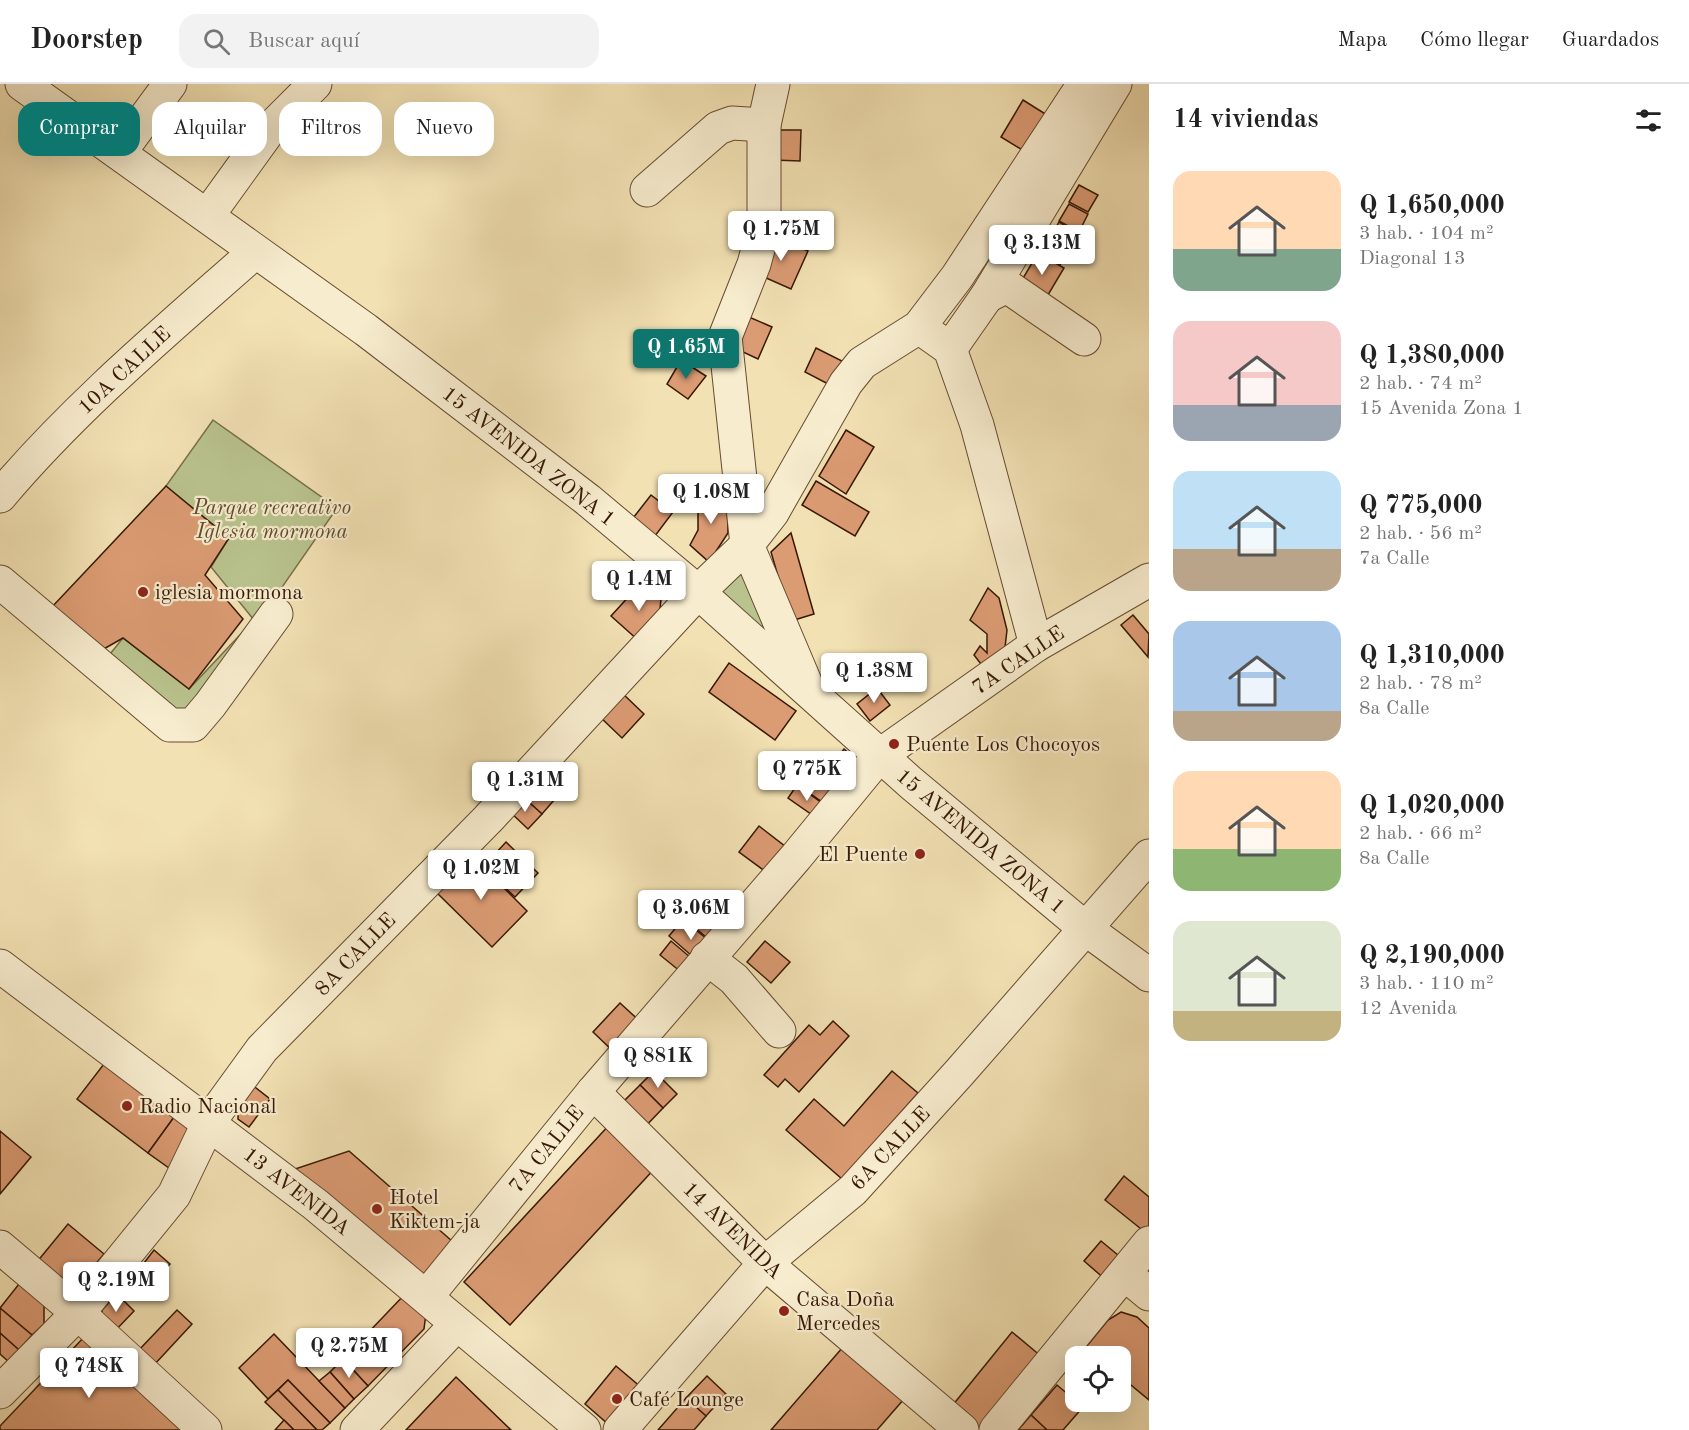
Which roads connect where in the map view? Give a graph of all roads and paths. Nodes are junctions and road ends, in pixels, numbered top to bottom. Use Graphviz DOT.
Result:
graph roads {
  1 [pos="22,84"];
  2 [pos="170,84"];
  3 [pos="315,84"];
  4 [pos="773,84"];
  5 [pos="1083,84"];
  6 [pos="1115,84"];
  7 [pos="48,102"];
  8 [pos="140,125"];
  9 [pos="764,125"];
  10 [pos="126,156"];
  11 [pos="647,190"];
  12 [pos="208,215"];
  13 [pos="255,252"];
  14 [pos="957,277"];
  15 [pos="987,296"];
  16 [pos="920,327"];
  17 [pos="1084,339"];
  18 [pos="950,349"];
  19 [pos="0,496"];
  20 [pos="747,545"];
  21 [pos="1149,580"];
  22 [pos="0,582"];
  23 [pos="698,592"];
  24 [pos="276,615"];
  25 [pos="1036,645"];
  26 [pos="809,692"];
  27 [pos="879,756"];
  28 [pos="1149,856"];
  29 [pos="1086,929"];
  30 [pos="707,958"];
  31 [pos="0,967"];
  32 [pos="1149,975"];
  33 [pos="779,1031"];
  34 [pos="593,1092"];
  35 [pos="209,1122"];
  36 [pos="1149,1243"];
  37 [pos="0,1247"];
  38 [pos="765,1263"];
  39 [pos="1137,1284"];
  40 [pos="427,1296"];
  41 [pos="78,1313"];
  42 [pos="457,1324"];
  43 [pos="0,1392"];
  44 [pos="206,1430"];
  45 [pos="357,1430"];
  46 [pos="584,1430"];
  47 [pos="620,1430"];
  48 [pos="962,1430"];
  49 [pos="996,1430"];
  1 -- 7 [label="street, 15 AVENIDA ZONA 1"];
  2 -- 8 [label="street"];
  3 -- 12 [label="street"];
  4 -- 9 [label="street"];
  5 -- 14 [label="street"];
  6 -- 15 [label="street"];
  9 -- 11 [label="street"];
  9 -- 20 [label="street"];
  10 -- 12 [label="street, 15 AVENIDA ZONA 1"];
  12 -- 13 [label="street, 15 AVENIDA ZONA 1"];
  13 -- 19 [label="street, 10A CALLE"];
  13 -- 23 [label="street, 15 AVENIDA ZONA 1"];
  14 -- 15 [label="street"];
  14 -- 16 [label="street"];
  15 -- 17 [label="street"];
  15 -- 18 [label="street"];
  16 -- 18 [label="street"];
  16 -- 20 [label="street, 8A CALLE"];
  18 -- 25 [label="street"];
  20 -- 23 [label="street, 8A CALLE"];
  20 -- 26 [label="street"];
  21 -- 25 [label="street, 7A CALLE"];
  22 -- 24 [label="street"];
  23 -- 26 [label="street, 15 AVENIDA ZONA 1"];
  23 -- 35 [label="street, 8A CALLE"];
  25 -- 27 [label="street, 7A CALLE"];
  26 -- 27 [label="street, 15 AVENIDA ZONA 1"];
  27 -- 29 [label="street, 15 AVENIDA ZONA 1"];
  27 -- 30 [label="street, 7A CALLE"];
  28 -- 29 [label="street, 6A CALLE"];
  29 -- 32 [label="street, 15 AVENIDA ZONA 1"];
  29 -- 38 [label="street, 6A CALLE"];
  30 -- 33 [label="street"];
  30 -- 34 [label="street, 7A CALLE"];
  31 -- 35 [label="street, 13 AVENIDA"];
  34 -- 38 [label="street, 14 AVENIDA"];
  34 -- 40 [label="street, 7A CALLE"];
  35 -- 40 [label="street, 13 AVENIDA"];
  35 -- 41 [label="street, 8A CALLE"];
  36 -- 39 [label="street"];
  37 -- 41 [label="street"];
  38 -- 47 [label="street, 6A CALLE"];
  38 -- 48 [label="street, 14 AVENIDA"];
  39 -- 49 [label="street"];
  40 -- 42 [label="street, 13 AVENIDA"];
  41 -- 43 [label="street, 8A CALLE"];
  41 -- 44 [label="street"];
  42 -- 45 [label="street"];
  42 -- 46 [label="street, 13 AVENIDA"];
}
